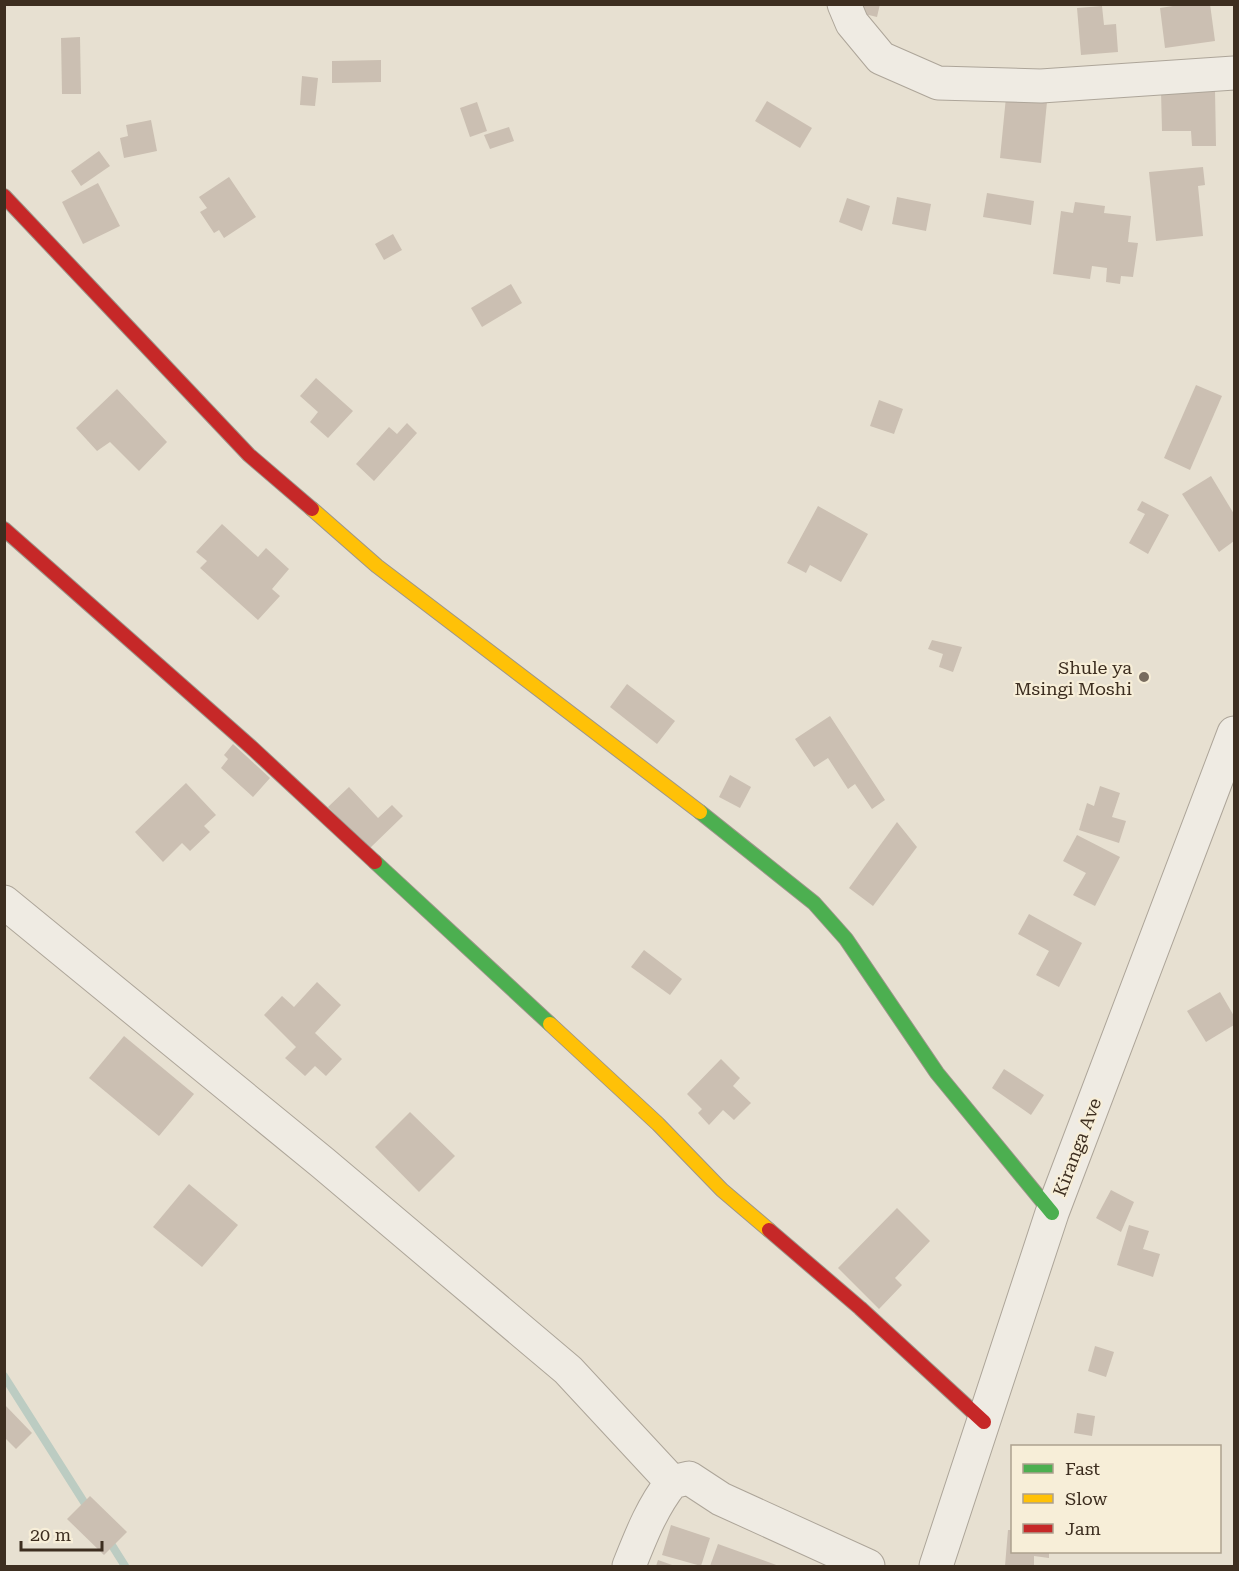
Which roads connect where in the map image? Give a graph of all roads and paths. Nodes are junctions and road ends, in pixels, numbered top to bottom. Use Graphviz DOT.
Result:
graph roads {
  1 [pos="844,4"];
  2 [pos="1234,73"];
  3 [pos="4,196"];
  4 [pos="4,529"];
  5 [pos="1234,733"];
  6 [pos="4,902"];
  7 [pos="1052,1213"];
  8 [pos="984,1422"];
  9 [pos="672,1482"];
  10 [pos="630,1566"];
  11 [pos="868,1566"];
  12 [pos="936,1566"];
  1 -- 2 [label="street"];
  3 -- 7 [label="street"];
  4 -- 8 [label="street"];
  5 -- 7 [label="street, Kiranga Ave"];
  6 -- 9 [label="street"];
  7 -- 8 [label="street, Kiranga Ave"];
  8 -- 12 [label="street, Kiranga Ave"];
  9 -- 10 [label="street"];
  9 -- 11 [label="street"];
}
